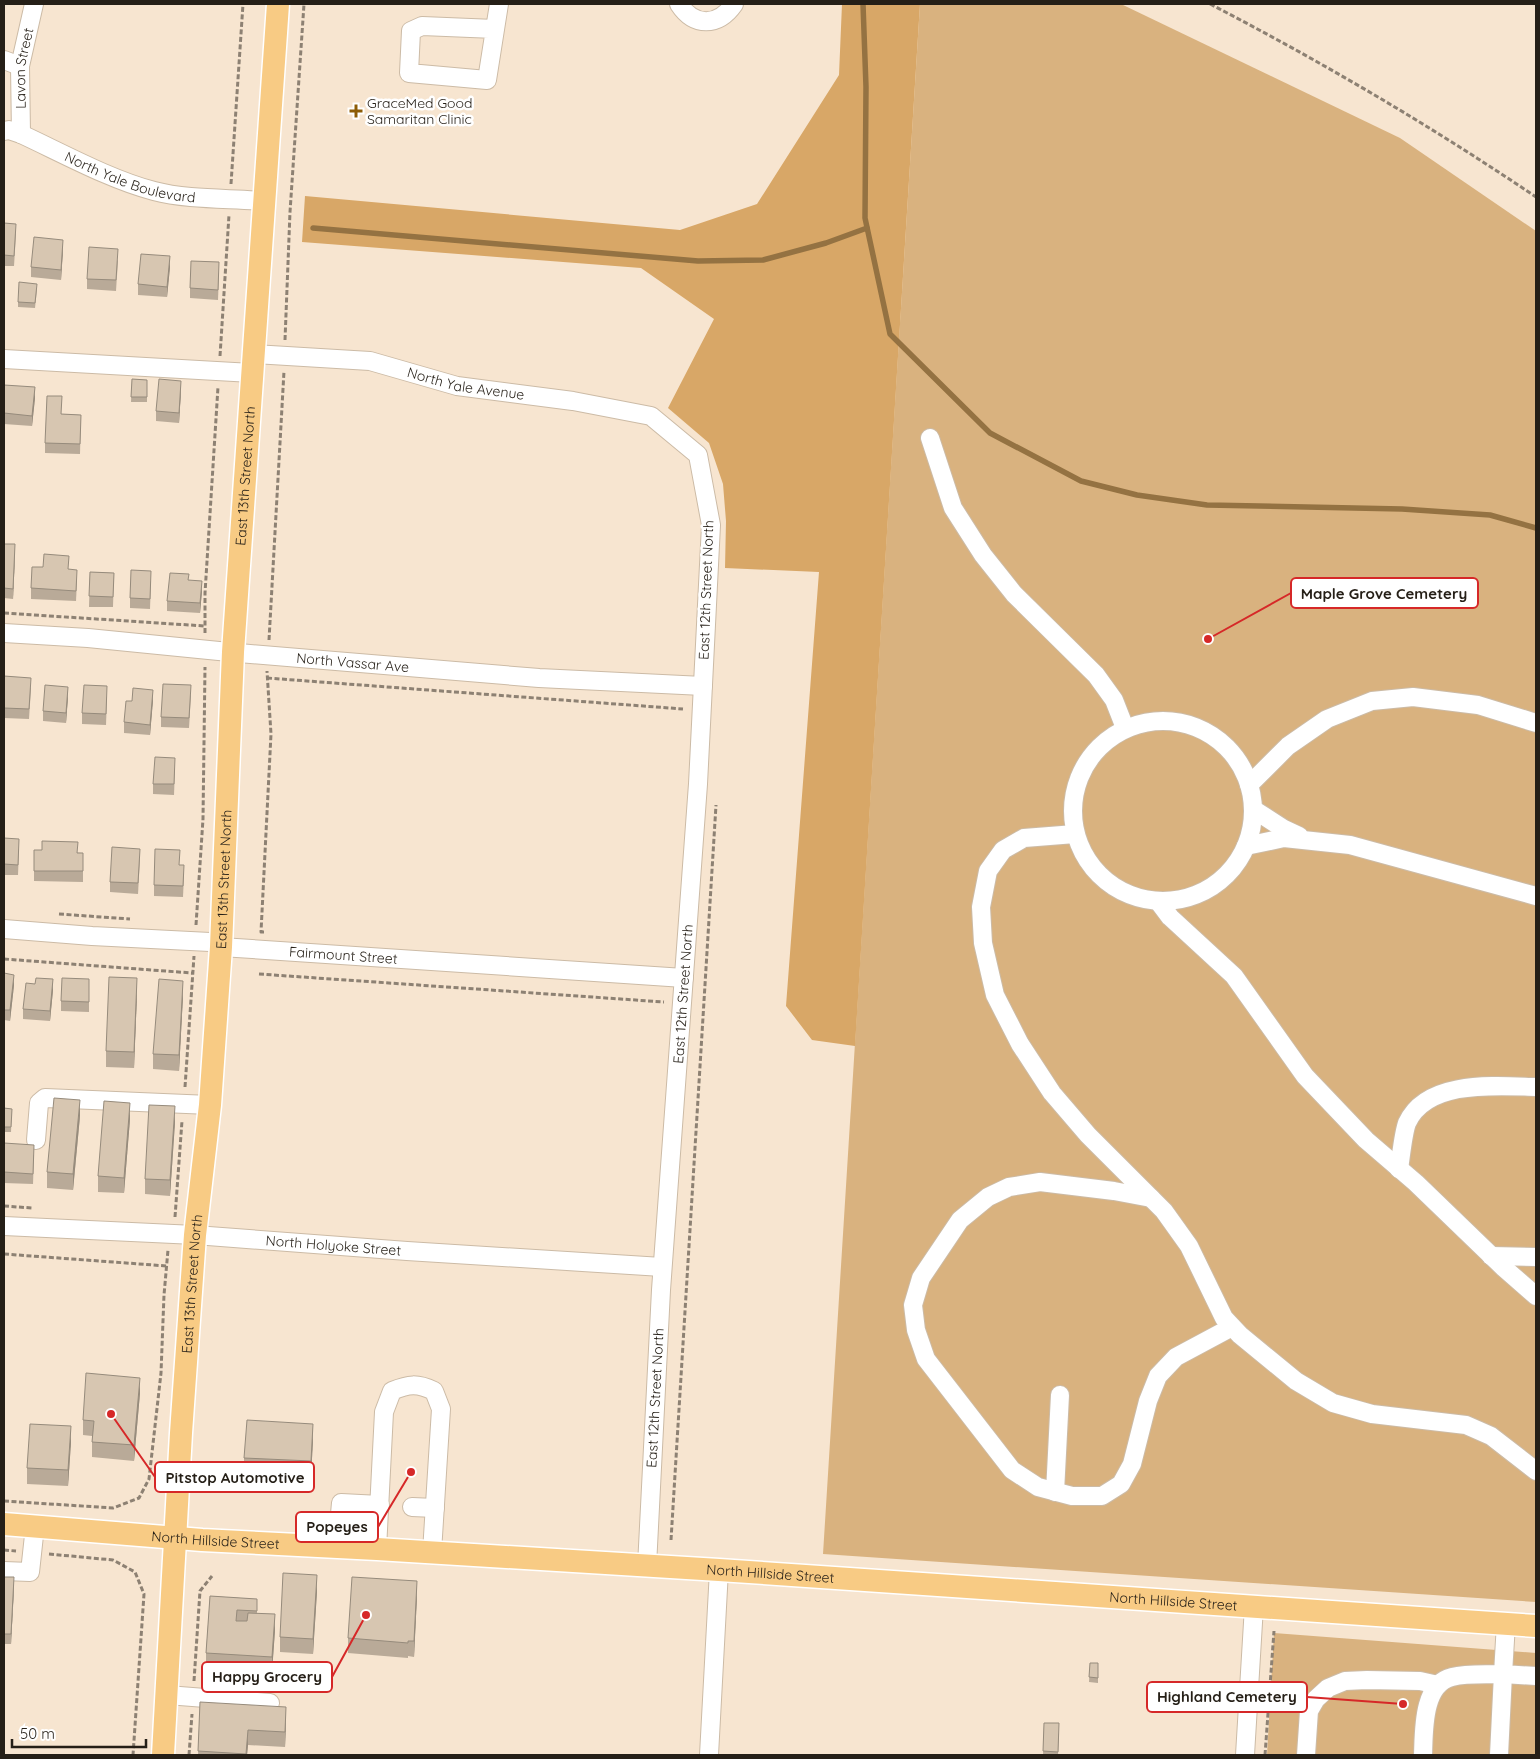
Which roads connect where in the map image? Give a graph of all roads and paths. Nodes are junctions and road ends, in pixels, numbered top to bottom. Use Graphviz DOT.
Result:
graph roads {
  1 [pos="243,4"];
  2 [pos="278,4"];
  3 [pos="304,4"];
  4 [pos="499,4"];
  5 [pos="679,4"];
  6 [pos="734,4"];
  7 [pos="1210,4"];
  8 [pos="32,6"];
  9 [pos="495,29"];
  10 [pos="12,63"];
  11 [pos="12,132"];
  12 [pos="1536,197"];
  13 [pos="230,198"];
  14 [pos="264,201"];
  15 [pos="284,356"];
  16 [pos="4,359"];
  17 [pos="252,363"];
  18 [pos="219,371"];
  19 [pos="673,435"];
  20 [pos="930,438"];
  21 [pos="4,613"];
  22 [pos="205,626"];
  23 [pos="4,633"];
  24 [pos="205,649"];
  25 [pos="234,652"];
  26 [pos="268,655"];
  27 [pos="266,678"];
  28 [pos="703,686"];
  29 [pos="683,708"];
  30 [pos="1536,723"];
  31 [pos="1125,728"];
  32 [pos="1249,785"];
  33 [pos="716,805"];
  34 [pos="1253,809"];
  35 [pos="1075,834"];
  36 [pos="1306,839"];
  37 [pos="1246,846"];
  38 [pos="1536,896"];
  39 [pos="1158,901"];
  40 [pos="52,914"];
  41 [pos="139,919"];
  42 [pos="187,922"];
  43 [pos="196,923"];
  44 [pos="4,929"];
  45 [pos="261,932"];
  46 [pos="195,941"];
  47 [pos="222,947"];
  48 [pos="4,959"];
  49 [pos="192,973"];
  50 [pos="258,974"];
  51 [pos="684,978"];
  52 [pos="664,1002"];
  53 [pos="1536,1087"];
  54 [pos="184,1104"];
  55 [pos="210,1105"];
  56 [pos="36,1140"];
  57 [pos="1400,1169"];
  58 [pos="1151,1198"];
  59 [pos="4,1226"];
  60 [pos="170,1234"];
  61 [pos="195,1235"];
  62 [pos="4,1254"];
  63 [pos="1491,1256"];
  64 [pos="1536,1257"];
  65 [pos="167,1266"];
  66 [pos="662,1268"];
  67 [pos="1536,1296"];
  68 [pos="1232,1327"];
  69 [pos="1060,1394"];
  70 [pos="1536,1471"];
  71 [pos="1055,1492"];
  72 [pos="4,1502"];
  73 [pos="380,1505"];
  74 [pos="412,1507"];
  75 [pos="435,1508"];
  76 [pos="4,1524"];
  77 [pos="35,1526"];
  78 [pos="176,1538"];
  79 [pos="670,1540"];
  80 [pos="337,1547"];
  81 [pos="377,1548"];
  82 [pos="4,1550"];
  83 [pos="32,1552"];
  84 [pos="432,1552"];
  85 [pos="647,1566"];
  86 [pos="719,1570"];
  87 [pos="4,1571"];
  88 [pos="212,1576"];
  89 [pos="1254,1606"];
  90 [pos="1506,1624"];
  91 [pos="1536,1626"];
  92 [pos="1274,1631"];
  93 [pos="1503,1674"];
  94 [pos="1536,1676"];
  95 [pos="1438,1685"];
  96 [pos="166,1695"];
  97 [pos="193,1697"];
  98 [pos="270,1703"];
  99 [pos="132,1755"];
  100 [pos="163,1755"];
  101 [pos="189,1755"];
  102 [pos="708,1755"];
  103 [pos="1245,1755"];
  104 [pos="1265,1755"];
  105 [pos="1306,1755"];
  106 [pos="1423,1755"];
  107 [pos="1499,1755"];
  1 -- 13 [label="path"];
  2 -- 14 [label="main road, East 13th Street North"];
  3 -- 15 [label="path"];
  4 -- 9 [label="street"];
  5 -- 6 [label="street"];
  7 -- 12 [label="path"];
  8 -- 10 [label="street, Lavon Street"];
  9 -- 9 [label="street"];
  10 -- 11 [label="street, Lavon Street"];
  11 -- 13 [label="street, North Yale Boulevard"];
  13 -- 14 [label="street, North Yale Boulevard"];
  13 -- 18 [label="path"];
  14 -- 17 [label="main road, East 13th Street North"];
  15 -- 17 [label="street, North Yale Avenue"];
  15 -- 19 [label="street, North Yale Avenue"];
  15 -- 26 [label="path"];
  16 -- 18 [label="street, North Yale Avenue"];
  17 -- 18 [label="street, North Yale Avenue"];
  17 -- 25 [label="main road, East 13th Street North"];
  18 -- 22 [label="path"];
  19 -- 28 [label="street, East 12th Street North"];
  20 -- 31 [label="street"];
  21 -- 22 [label="path"];
  22 -- 24 [label="path"];
  23 -- 24 [label="street, North Vassar Ave"];
  24 -- 25 [label="street, North Vassar Ave"];
  24 -- 43 [label="path"];
  25 -- 26 [label="street, North Vassar Ave"];
  25 -- 47 [label="main road, East 13th Street North"];
  26 -- 27 [label="path"];
  26 -- 28 [label="street, North Vassar Ave"];
  27 -- 29 [label="path"];
  27 -- 45 [label="path"];
  28 -- 51 [label="street, East 12th Street North"];
  30 -- 32 [label="street"];
  31 -- 32 [label="street"];
  31 -- 35 [label="street"];
  32 -- 34 [label="street"];
  33 -- 79 [label="path"];
  34 -- 36 [label="street"];
  34 -- 37 [label="street"];
  35 -- 39 [label="street"];
  35 -- 58 [label="street"];
  36 -- 37 [label="street"];
  36 -- 38 [label="street"];
  37 -- 39 [label="street"];
  39 -- 57 [label="street"];
  40 -- 41 [label="path"];
  42 -- 43 [label="path"];
  43 -- 46 [label="path"];
  44 -- 46 [label="street, Fairmount Street"];
  46 -- 47 [label="street, Fairmount Street"];
  46 -- 49 [label="path"];
  47 -- 51 [label="street, Fairmount Street"];
  47 -- 55 [label="main road, East 13th Street North"];
  48 -- 49 [label="path"];
  49 -- 54 [label="path"];
  50 -- 52 [label="path"];
  51 -- 66 [label="street, East 12th Street North"];
  53 -- 57 [label="street"];
  54 -- 55 [label="street"];
  54 -- 56 [label="street"];
  54 -- 60 [label="path"];
  55 -- 61 [label="main road, East 13th Street North"];
  57 -- 63 [label="street"];
  58 -- 68 [label="street"];
  58 -- 71 [label="street"];
  59 -- 60 [label="street, North Holyoke Street"];
  60 -- 61 [label="street, North Holyoke Street"];
  60 -- 65 [label="path"];
  61 -- 66 [label="street, North Holyoke Street"];
  61 -- 78 [label="main road, East 13th Street North"];
  62 -- 65 [label="path"];
  63 -- 64 [label="street"];
  63 -- 67 [label="street"];
  65 -- 72 [label="path"];
  66 -- 85 [label="street, East 12th Street North"];
  68 -- 70 [label="street"];
  68 -- 71 [label="street"];
  69 -- 71 [label="street"];
  73 -- 75 [label="street"];
  73 -- 80 [label="street"];
  73 -- 81 [label="street"];
  74 -- 75 [label="street"];
  75 -- 84 [label="street"];
  76 -- 77 [label="main road, North Hillside Street"];
  77 -- 78 [label="main road, North Hillside Street"];
  77 -- 83 [label="street"];
  78 -- 80 [label="main road, North Hillside Street"];
  78 -- 96 [label="main road, East 13th Street North"];
  80 -- 81 [label="main road, North Hillside Street"];
  81 -- 84 [label="main road, North Hillside Street"];
  82 -- 83 [label="path"];
  83 -- 87 [label="street"];
  83 -- 99 [label="path"];
  84 -- 85 [label="main road, North Hillside Street"];
  85 -- 86 [label="main road, North Hillside Street"];
  86 -- 89 [label="main road, North Hillside Street"];
  86 -- 102 [label="street"];
  88 -- 97 [label="path"];
  89 -- 90 [label="main road, North Hillside Street"];
  89 -- 103 [label="street"];
  90 -- 91 [label="main road, North Hillside Street"];
  90 -- 93 [label="street"];
  92 -- 104 [label="path"];
  93 -- 94 [label="street"];
  93 -- 95 [label="street"];
  93 -- 107 [label="street"];
  95 -- 105 [label="street"];
  95 -- 106 [label="street"];
  96 -- 97 [label="street"];
  96 -- 100 [label="main road, East 13th Street North"];
  97 -- 98 [label="street"];
  97 -- 101 [label="path"];
}
